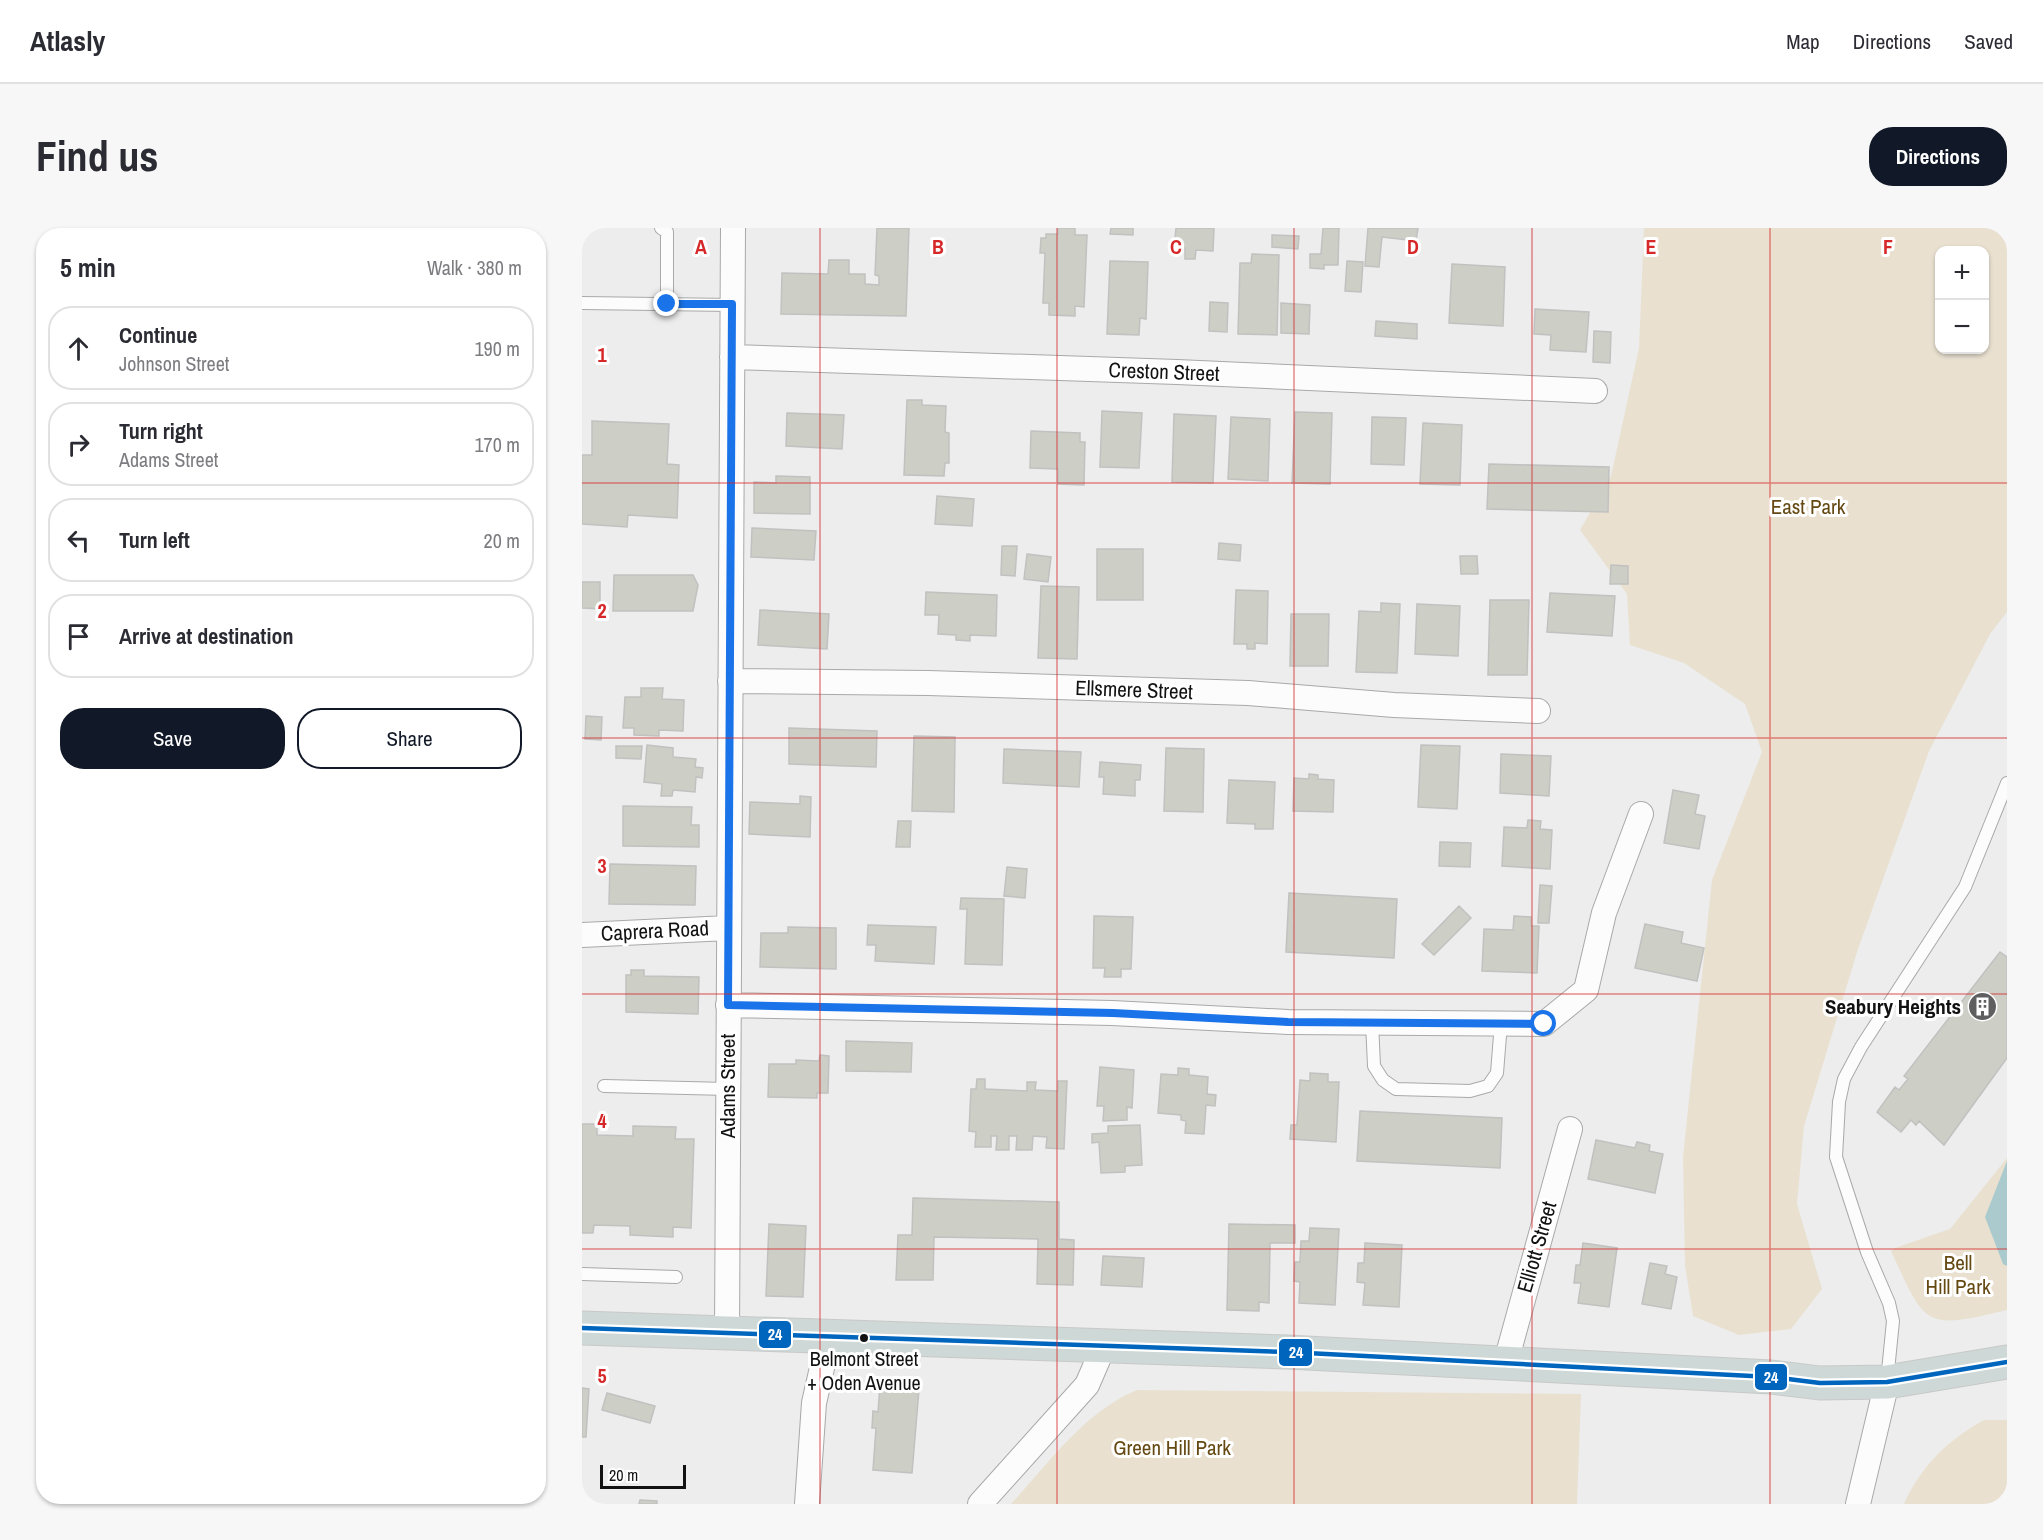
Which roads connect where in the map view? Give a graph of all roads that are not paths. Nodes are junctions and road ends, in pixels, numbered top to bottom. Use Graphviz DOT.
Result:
graph roads {
  1 [pos="661,228"];
  2 [pos="733,228"];
  3 [pos="582,303"];
  4 [pos="667,304"];
  5 [pos="732,304"];
  6 [pos="732,357"];
  7 [pos="1595,391"];
  8 [pos="730,681"];
  9 [pos="1538,711"];
  10 [pos="2007,783"];
  11 [pos="1641,814"];
  12 [pos="728,928"];
  13 [pos="582,935"];
  14 [pos="728,1005"];
  15 [pos="1372,1022"];
  16 [pos="1501,1023"];
  17 [pos="604,1086"];
  18 [pos="728,1089"];
  19 [pos="1570,1129"];
  20 [pos="582,1274"];
  21 [pos="675,1277"];
  22 [pos="582,1328"];
  23 [pos="727,1333"];
  24 [pos="829,1337"];
  25 [pos="1103,1348"];
  26 [pos="2007,1362"];
  27 [pos="1505,1365"];
  28 [pos="1887,1382"];
  29 [pos="807,1504"];
  30 [pos="980,1504"];
  31 [pos="1858,1504"];
  1 -- 4 [label="lane"];
  2 -- 5 [label="street, Adams Street"];
  3 -- 4 [label="lane"];
  4 -- 5 [label="lane"];
  5 -- 6 [label="street, Adams Street"];
  6 -- 7 [label="street, Creston Street"];
  6 -- 8 [label="street, Adams Street"];
  8 -- 9 [label="street, Ellsmere Street"];
  8 -- 12 [label="street, Adams Street"];
  10 -- 28 [label="lane"];
  11 -- 16 [label="street"];
  12 -- 13 [label="street, Caprera Road"];
  12 -- 14 [label="street, Adams Street"];
  14 -- 15 [label="street"];
  14 -- 18 [label="street, Adams Street"];
  15 -- 16 [label="street"];
  15 -- 16 [label="lane"];
  17 -- 18 [label="lane"];
  18 -- 23 [label="street, Adams Street"];
  19 -- 27 [label="street, Elliott Street"];
  20 -- 21 [label="lane"];
  22 -- 23 [label="highway"];
  23 -- 24 [label="highway"];
  24 -- 25 [label="highway"];
  24 -- 29 [label="street"];
  25 -- 27 [label="highway"];
  25 -- 30 [label="street"];
  26 -- 28 [label="highway"];
  27 -- 28 [label="highway"];
  28 -- 31 [label="street"];
}
